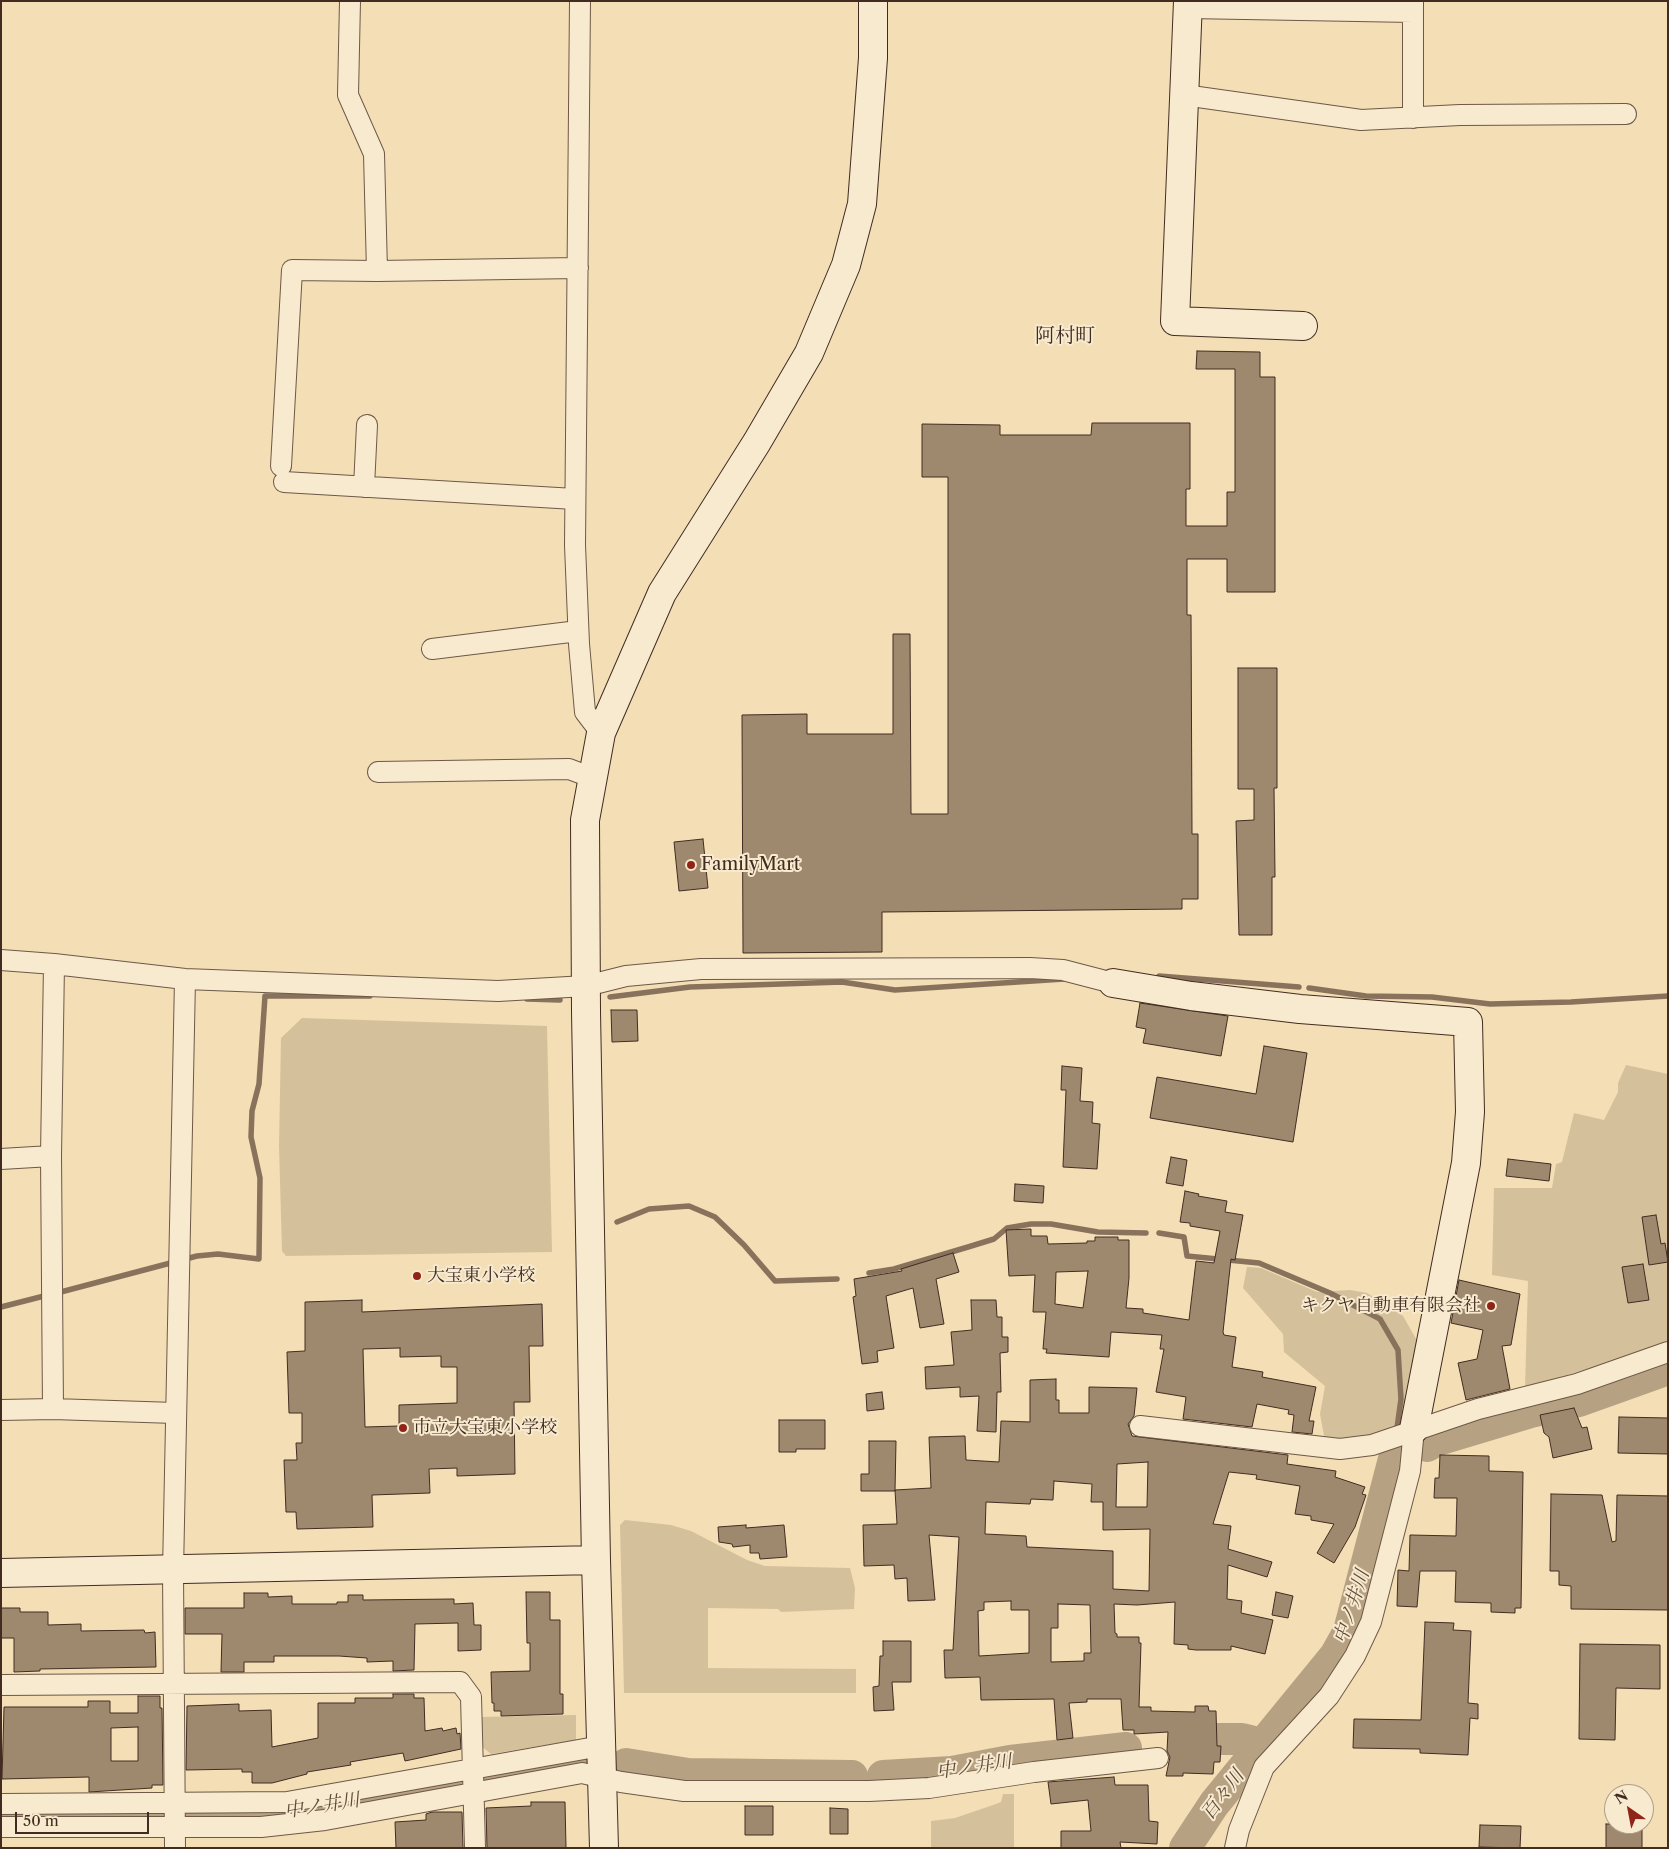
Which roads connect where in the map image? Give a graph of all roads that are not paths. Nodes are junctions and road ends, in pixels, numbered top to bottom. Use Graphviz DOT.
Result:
graph roads {
  1 [pos="350,1"];
  2 [pos="580,1"];
  3 [pos="873,1"];
  4 [pos="1188,5"];
  5 [pos="1413,7"];
  6 [pos="1184,95"];
  7 [pos="1626,114"];
  8 [pos="1413,118"];
  9 [pos="578,268"];
  10 [pos="377,271"];
  11 [pos="1303,326"];
  12 [pos="367,424"];
  13 [pos="364,487"];
  14 [pos="576,499"];
  15 [pos="578,631"];
  16 [pos="432,649"];
  17 [pos="601,733"];
  18 [pos="378,772"];
  19 [pos="593,778"];
  20 [pos="1,960"];
  21 [pos="54,964"];
  22 [pos="185,979"];
  23 [pos="1113,983"];
  24 [pos="586,986"];
  25 [pos="51,1156"];
  26 [pos="1,1159"];
  27 [pos="1668,1352"];
  28 [pos="52,1409"];
  29 [pos="1,1410"];
  30 [pos="175,1413"];
  31 [pos="1140,1426"];
  32 [pos="1414,1430"];
  33 [pos="596,1560"];
  34 [pos="173,1571"];
  35 [pos="1,1573"];
  36 [pos="173,1683"];
  37 [pos="1,1685"];
  38 [pos="601,1746"];
  39 [pos="1158,1758"];
  40 [pos="473,1767"];
  41 [pos="604,1778"];
  42 [pos="474,1792"];
  43 [pos="174,1803"];
  44 [pos="1,1804"];
  45 [pos="1,1827"];
  46 [pos="175,1838"];
  47 [pos="475,1848"];
  48 [pos="604,1848"];
  49 [pos="1235,1848"];
  1 -- 10 [label="street"];
  2 -- 9 [label="street"];
  3 -- 17 [label="street"];
  4 -- 5 [label="street"];
  4 -- 6 [label="street"];
  5 -- 8 [label="street"];
  6 -- 8 [label="street"];
  6 -- 11 [label="street"];
  7 -- 8 [label="street"];
  9 -- 10 [label="street"];
  9 -- 14 [label="street"];
  10 -- 13 [label="street"];
  12 -- 13 [label="street"];
  13 -- 14 [label="street"];
  14 -- 15 [label="street"];
  15 -- 16 [label="street"];
  15 -- 17 [label="street"];
  17 -- 19 [label="street"];
  18 -- 19 [label="street"];
  19 -- 24 [label="street"];
  20 -- 21 [label="street"];
  21 -- 22 [label="street"];
  21 -- 25 [label="street"];
  22 -- 24 [label="street"];
  22 -- 30 [label="street"];
  23 -- 24 [label="street"];
  23 -- 32 [label="street"];
  24 -- 33 [label="street"];
  25 -- 26 [label="street"];
  25 -- 28 [label="street"];
  27 -- 32 [label="street"];
  28 -- 29 [label="street"];
  28 -- 30 [label="street"];
  30 -- 34 [label="street"];
  31 -- 32 [label="street"];
  32 -- 49 [label="street"];
  33 -- 34 [label="street"];
  33 -- 38 [label="street"];
  34 -- 35 [label="street"];
  34 -- 36 [label="street"];
  36 -- 37 [label="street"];
  36 -- 40 [label="street"];
  36 -- 43 [label="street"];
  38 -- 40 [label="street"];
  38 -- 41 [label="street"];
  39 -- 41 [label="street"];
  40 -- 42 [label="street"];
  40 -- 43 [label="street"];
  41 -- 42 [label="street"];
  41 -- 48 [label="street"];
  42 -- 46 [label="street"];
  42 -- 47 [label="street"];
  43 -- 44 [label="street"];
  43 -- 46 [label="street"];
  45 -- 46 [label="street"];
}
